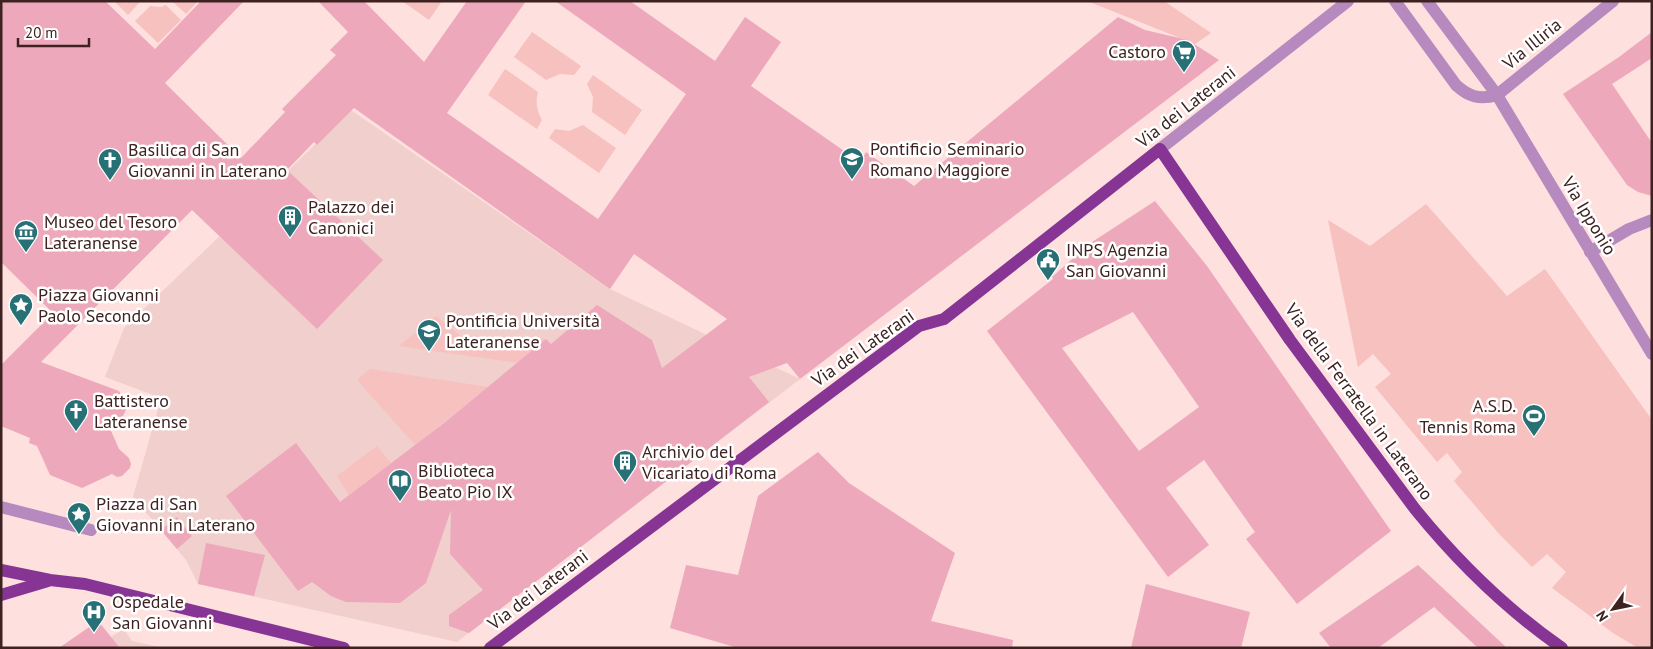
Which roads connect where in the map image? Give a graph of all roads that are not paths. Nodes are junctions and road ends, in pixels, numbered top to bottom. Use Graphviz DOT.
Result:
graph roads {
  1 [pos="1348,1"];
  2 [pos="1395,1"];
  3 [pos="1427,1"];
  4 [pos="1613,1"];
  5 [pos="1497,95"];
  6 [pos="1160,149"];
  7 [pos="1652,220"];
  8 [pos="1590,252"];
  9 [pos="1652,354"];
  10 [pos="1,507"];
  11 [pos="91,530"];
  12 [pos="1,570"];
  13 [pos="50,580"];
  14 [pos="1,595"];
  15 [pos="344,648"];
  16 [pos="490,648"];
  17 [pos="1562,648"];
  1 -- 6 [label="street, Via dei Laterani"];
  2 -- 5 [label="street"];
  3 -- 5 [label="street, Via Ipponio"];
  4 -- 5 [label="street, Via Illiria"];
  5 -- 8 [label="street, Via Ipponio"];
  6 -- 16 [label="main road, Via dei Laterani"];
  6 -- 17 [label="main road, Via della Ferratella in Laterano"];
  7 -- 8 [label="street"];
  8 -- 9 [label="street, Via Ipponio"];
  10 -- 11 [label="street"];
  12 -- 13 [label="main road"];
  13 -- 14 [label="main road"];
  13 -- 15 [label="main road"];
}
